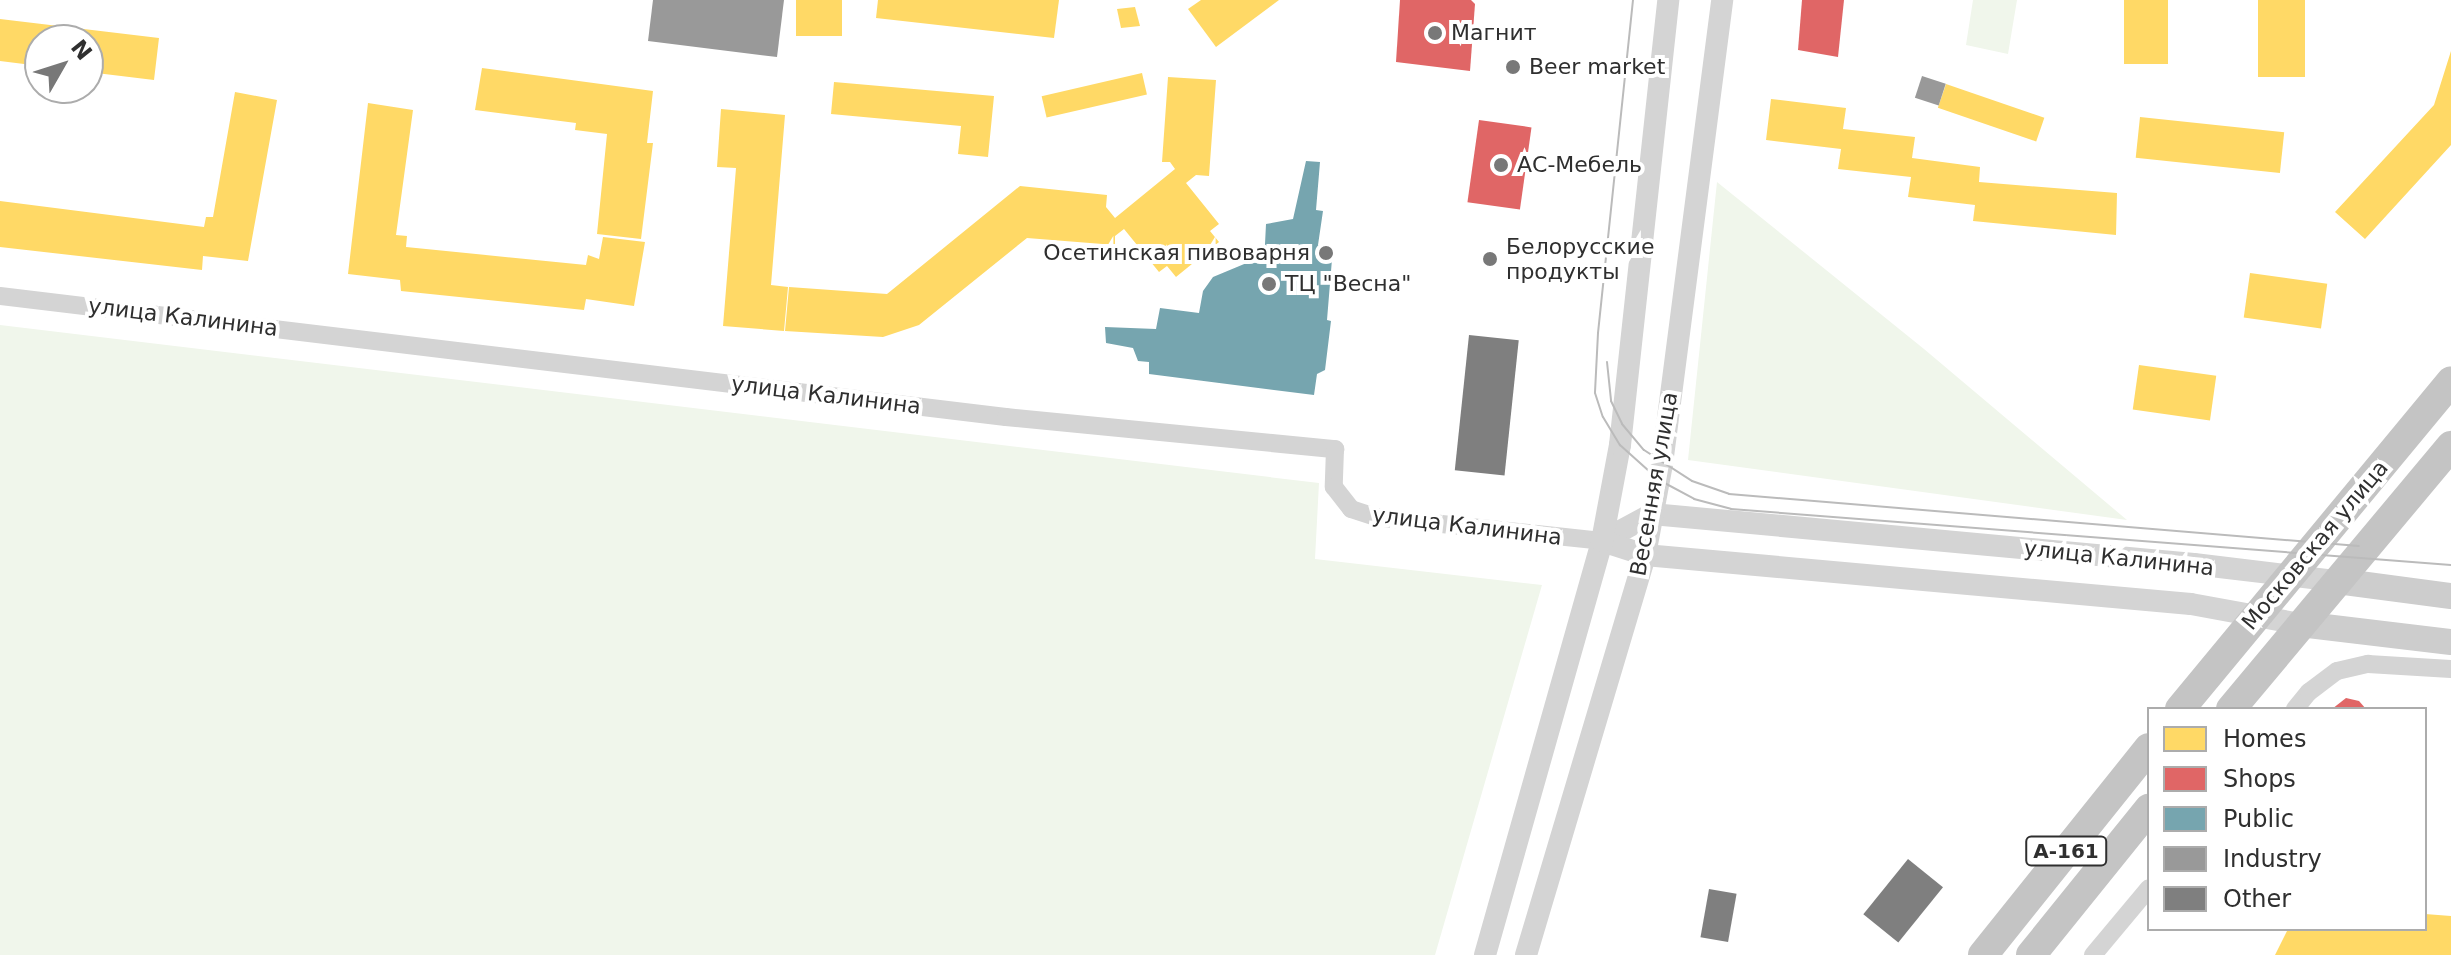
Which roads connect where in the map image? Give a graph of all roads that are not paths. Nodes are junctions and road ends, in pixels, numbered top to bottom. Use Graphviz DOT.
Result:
graph roads {
  1 [pos="1668,0"];
  2 [pos="1722,0"];
  3 [pos="0,296"];
  4 [pos="2451,381"];
  5 [pos="2451,446"];
  6 [pos="1652,514"];
  7 [pos="1602,541"];
  8 [pos="1645,555"];
  9 [pos="2291,577"];
  10 [pos="2337,581"];
  11 [pos="2451,596"];
  12 [pos="2255,615"];
  13 [pos="2300,624"];
  14 [pos="2424,638"];
  15 [pos="2451,642"];
  16 [pos="2402,666"];
  17 [pos="2451,669"];
  18 [pos="2182,707"];
  19 [pos="2233,707"];
  20 [pos="2297,707"];
  21 [pos="2147,750"];
  22 [pos="2147,811"];
  23 [pos="2147,890"];
  24 [pos="1485,955"];
  25 [pos="1526,955"];
  26 [pos="1983,955"];
  27 [pos="2031,955"];
  28 [pos="2093,955"];
  1 -- 7 [label="street, Весенняя улица"];
  2 -- 6 [label="street, Весенняя улица"];
  3 -- 7 [label="street, улица Калинина"];
  4 -- 9 [label="highway, Московская улица"];
  5 -- 10 [label="highway, Московская улица"];
  6 -- 7 [label="street"];
  6 -- 8 [label="street, Весенняя улица"];
  6 -- 9 [label="street, улица Калинина"];
  7 -- 8 [label="street, улица Калинина"];
  7 -- 24 [label="street, Весенняя улица"];
  8 -- 12 [label="street, улица Калинина"];
  8 -- 25 [label="street, Весенняя улица"];
  9 -- 10 [label="street, улица Калинина"];
  9 -- 12 [label="highway, Московская улица"];
  10 -- 11 [label="main road, улица Калинина"];
  10 -- 13 [label="highway, Московская улица"];
  12 -- 13 [label="street, улица Калинина"];
  12 -- 18 [label="highway, Московская улица"];
  13 -- 14 [label="main road, улица Калинина"];
  13 -- 19 [label="highway, Московская улица"];
  14 -- 15 [label="main road, улица Калинина"];
  14 -- 16 [label="street"];
  16 -- 17 [label="street"];
  16 -- 20 [label="street"];
  21 -- 26 [label="highway, А-161"];
  22 -- 27 [label="highway, А-161"];
  23 -- 28 [label="street"];
}
